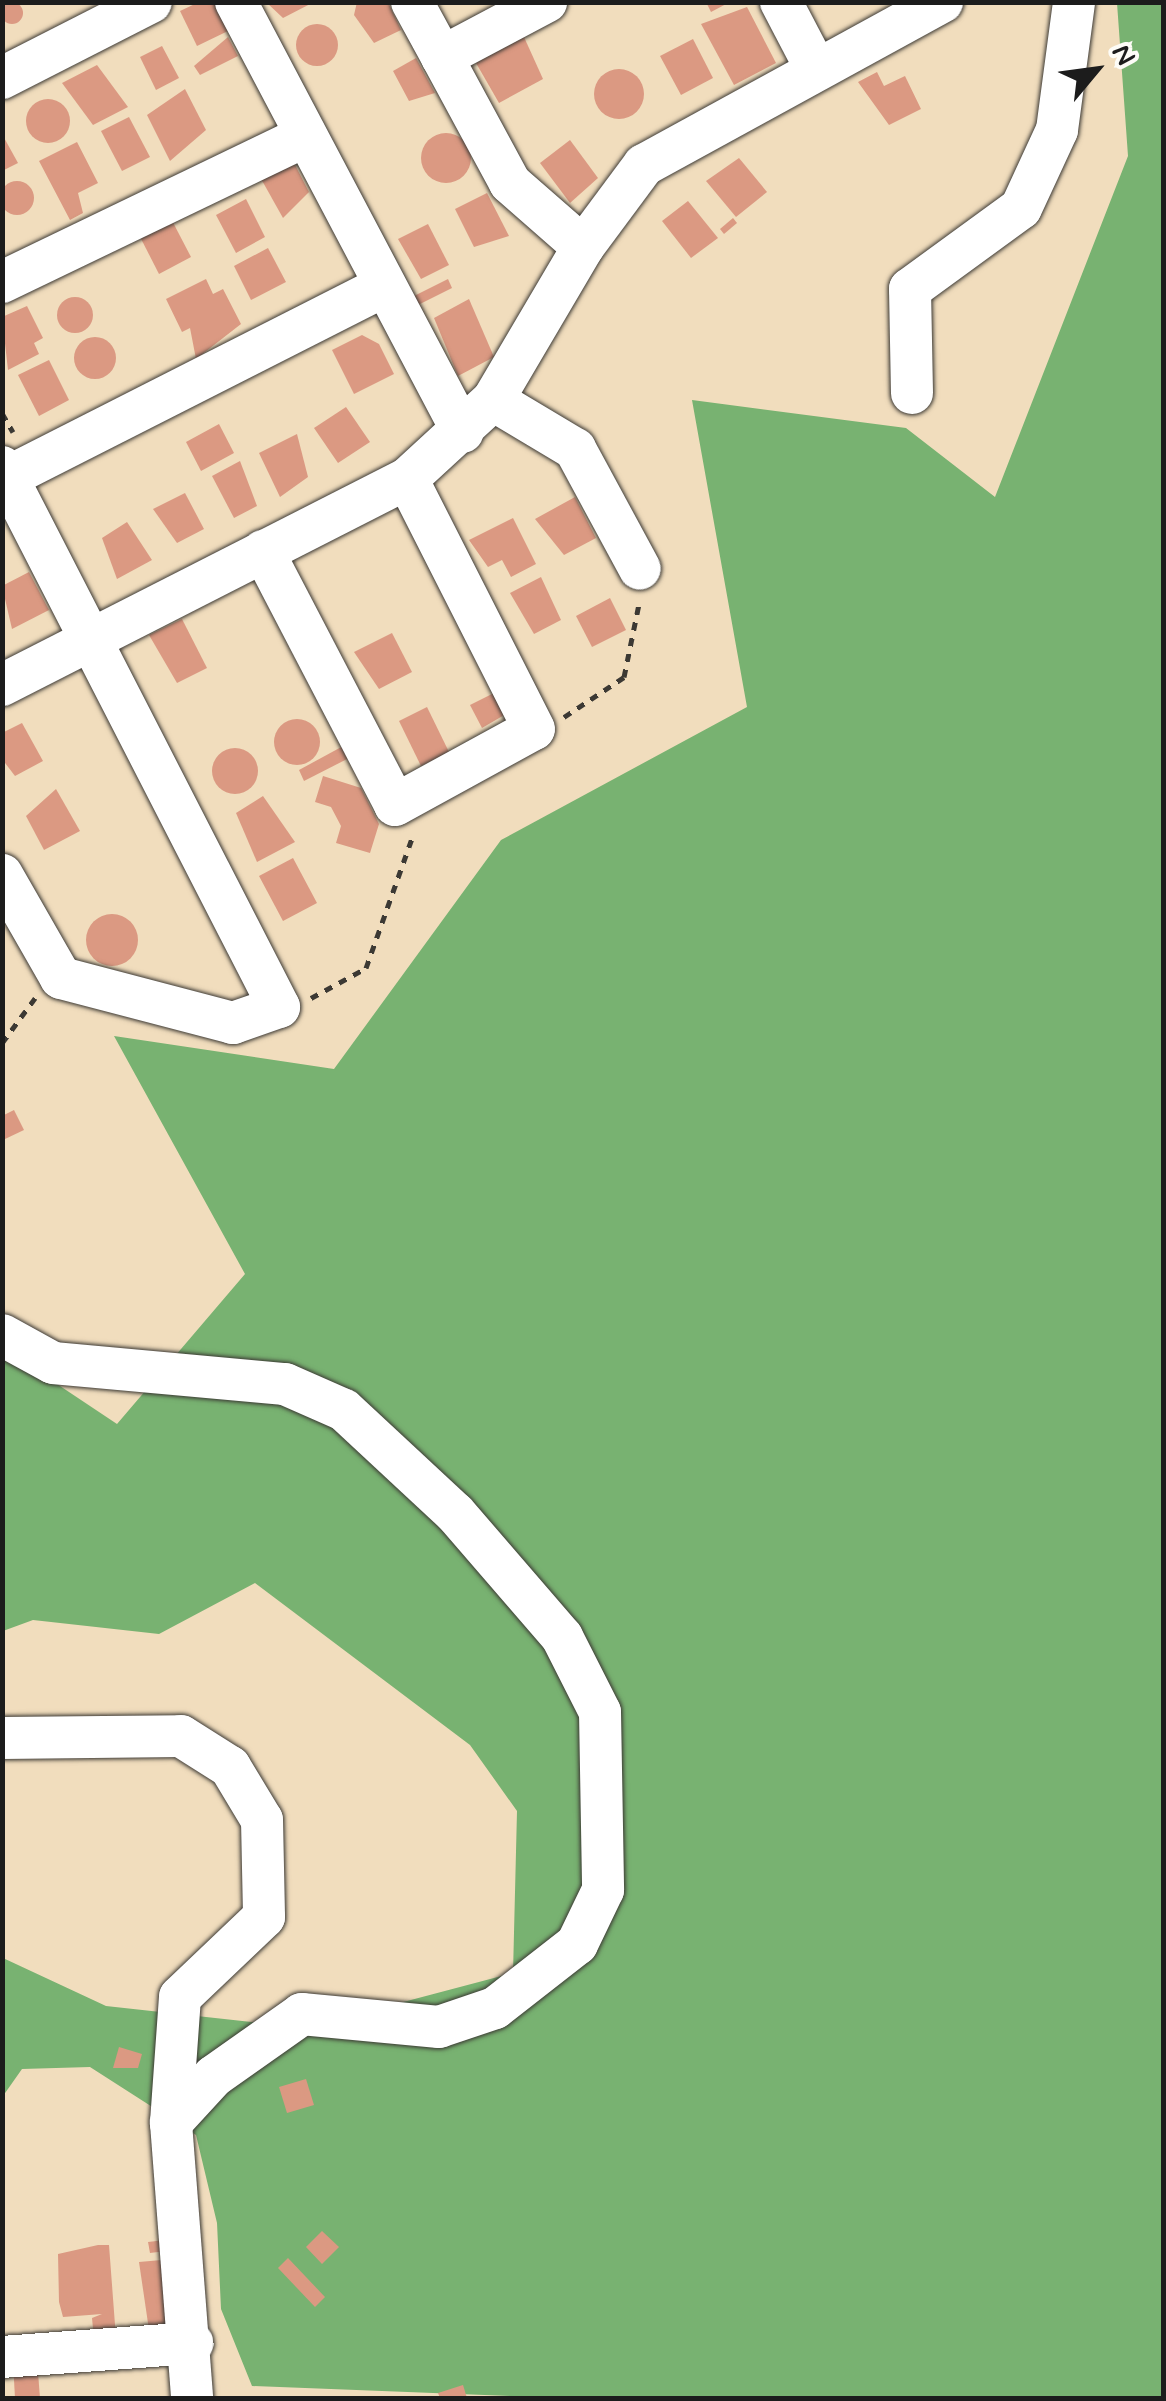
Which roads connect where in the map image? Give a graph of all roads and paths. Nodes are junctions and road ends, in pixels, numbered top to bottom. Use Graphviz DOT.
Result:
graph roads {
  1 [pos="151,2"];
  2 [pos="236,2"];
  3 [pos="412,2"];
  4 [pos="546,2"];
  5 [pos="781,2"];
  6 [pos="942,2"];
  7 [pos="1074,2"];
  8 [pos="442,57"];
  9 [pos="815,67"];
  10 [pos="2,78"];
  11 [pos="306,136"];
  12 [pos="583,246"];
  13 [pos="2,282"];
  14 [pos="382,287"];
  15 [pos="912,392"];
  16 [pos="494,400"];
  17 [pos="463,432"];
  18 [pos="4,475"];
  19 [pos="407,478"];
  20 [pos="263,551"];
  21 [pos="640,569"];
  22 [pos="92,638"];
  23 [pos="2,685"];
  24 [pos="534,729"];
  25 [pos="425,789"];
  26 [pos="2,875"];
  27 [pos="12,917"];
  28 [pos="60,978"];
  29 [pos="279,1008"];
  30 [pos="2,1043"];
  31 [pos="2,1335"];
  32 [pos="2,1738"];
  33 [pos="171,2123"];
  34 [pos="192,2344"];
  35 [pos="2,2357"];
  36 [pos="192,2398"];
  1 -- 10 [label="street"];
  2 -- 11 [label="street"];
  3 -- 8 [label="street"];
  4 -- 8 [label="street"];
  5 -- 9 [label="street"];
  6 -- 9 [label="street"];
  7 -- 15 [label="street"];
  8 -- 12 [label="street"];
  9 -- 12 [label="street"];
  11 -- 13 [label="street"];
  11 -- 14 [label="street"];
  12 -- 16 [label="street"];
  14 -- 17 [label="street"];
  14 -- 18 [label="street"];
  16 -- 17 [label="street"];
  16 -- 21 [label="street"];
  17 -- 19 [label="street"];
  18 -- 22 [label="street"];
  19 -- 20 [label="street"];
  19 -- 24 [label="street"];
  20 -- 22 [label="street"];
  20 -- 25 [label="street"];
  21 -- 24 [label="path"];
  22 -- 23 [label="street"];
  22 -- 29 [label="street"];
  24 -- 25 [label="street"];
  25 -- 29 [label="path"];
  26 -- 27 [label="street"];
  27 -- 28 [label="street"];
  28 -- 29 [label="street"];
  28 -- 30 [label="path"];
  31 -- 33 [label="street"];
  32 -- 33 [label="street"];
  33 -- 34 [label="street"];
  34 -- 35 [label="street"];
  34 -- 36 [label="street"];
}
